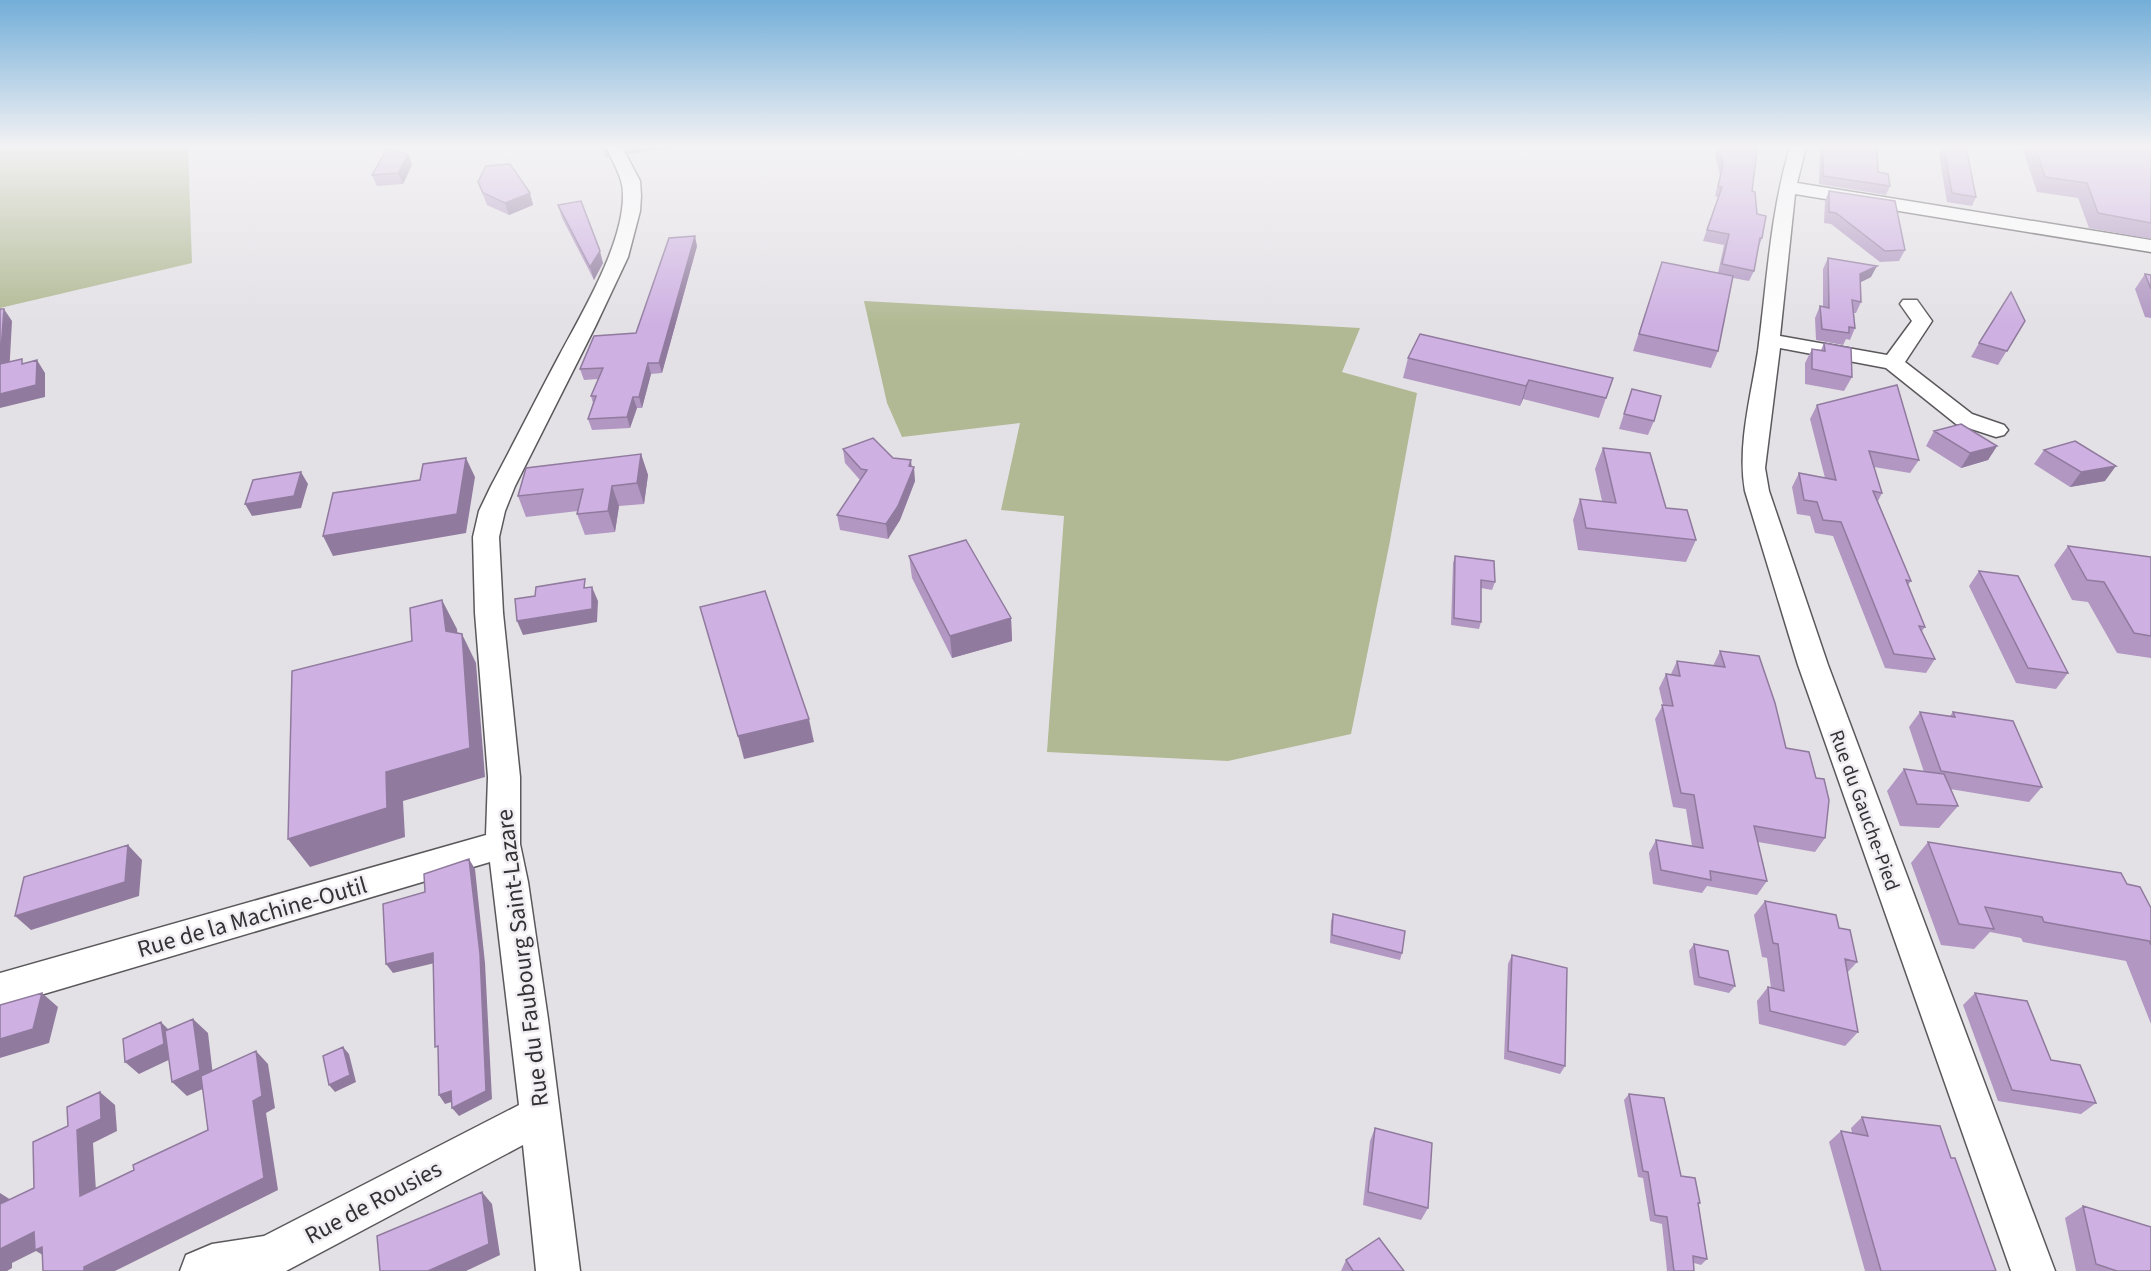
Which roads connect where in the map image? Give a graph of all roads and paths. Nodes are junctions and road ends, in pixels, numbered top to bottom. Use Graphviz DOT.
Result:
graph roads {
  1 [pos="631,206"];
  2 [pos="1784,206"];
  3 [pos="1906,206"];
  4 [pos="2151,246"];
  5 [pos="1910,304"];
  6 [pos="1770,340"];
  7 [pos="1893,363"];
  8 [pos="1996,430"];
  9 [pos="504,844"];
  10 [pos="0,990"];
  11 [pos="540,1115"];
  12 [pos="202,1271"];
  13 [pos="558,1271"];
  14 [pos="2033,1271"];
  1 -- 9 [label="street, Rue du Faubourg Saint-Lazare"];
  2 -- 6 [label="street, Rue du Gauche-Pied"];
  3 -- 4 [label="street"];
  5 -- 7 [label="street"];
  6 -- 7 [label="street"];
  6 -- 14 [label="street, Rue du Gauche-Pied"];
  7 -- 8 [label="street"];
  9 -- 10 [label="street, Rue de la Machine-Outil"];
  9 -- 11 [label="street, Rue du Faubourg Saint-Lazare"];
  11 -- 12 [label="street, Rue de Rousies"];
  11 -- 13 [label="street, Rue du Faubourg Saint-Lazare"];
}
